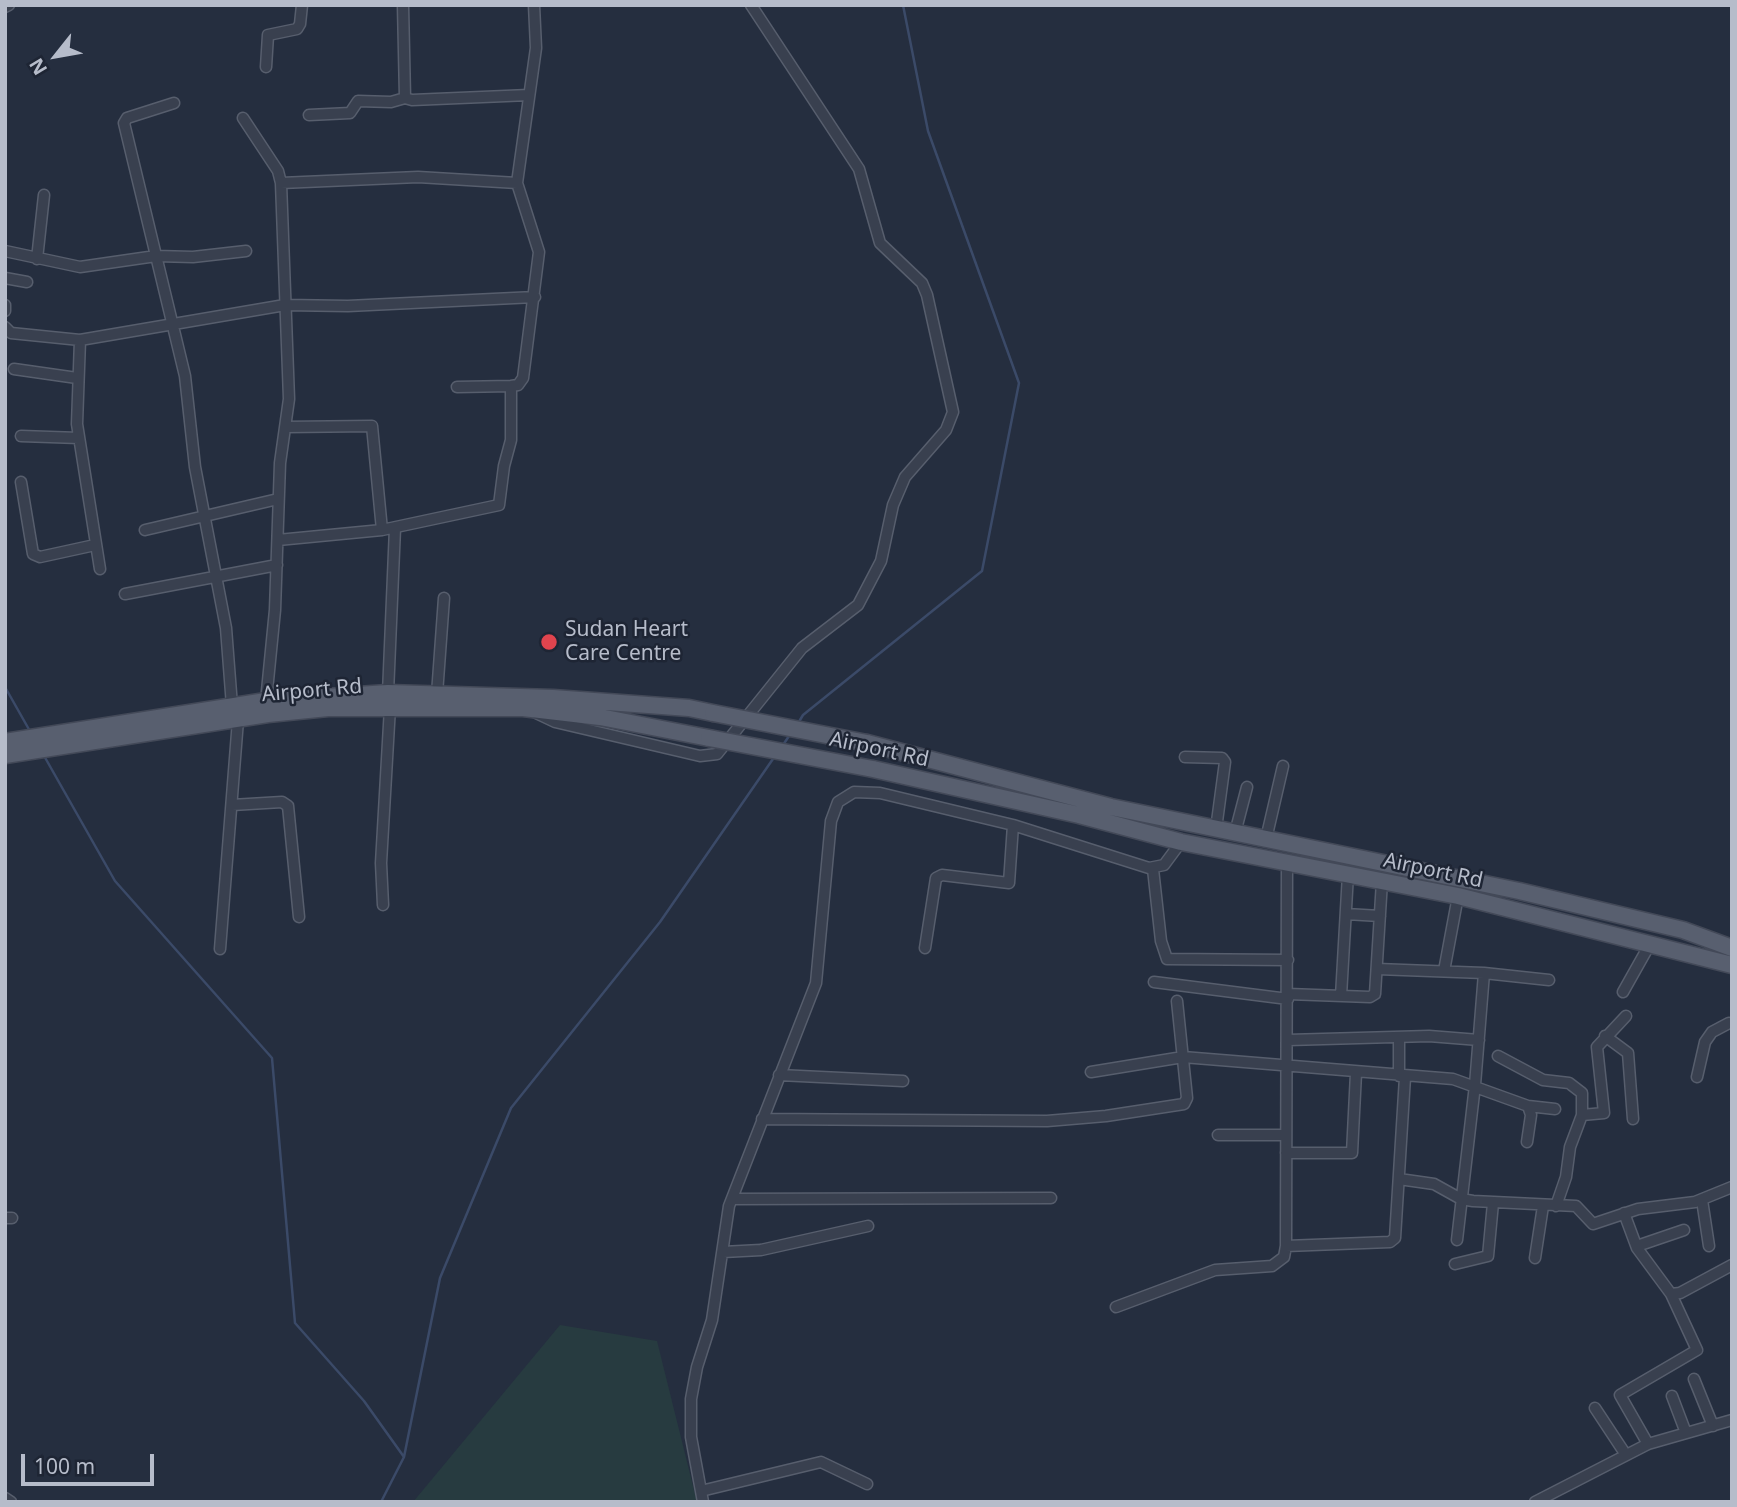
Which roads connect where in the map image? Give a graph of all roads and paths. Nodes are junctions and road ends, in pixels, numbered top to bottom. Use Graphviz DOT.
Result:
graph roads {
  1 [pos="302,5"];
  2 [pos="403,5"];
  3 [pos="534,5"];
  4 [pos="751,5"];
  5 [pos="266,67"];
  6 [pos="529,95"];
  7 [pos="405,98"];
  8 [pos="174,103"];
  9 [pos="309,115"];
  10 [pos="243,118"];
  11 [pos="281,183"];
  12 [pos="517,184"];
  13 [pos="44,195"];
  14 [pos="5,251"];
  15 [pos="246,251"];
  16 [pos="156,256"];
  17 [pos="37,258"];
  18 [pos="5,278"];
  19 [pos="27,282"];
  20 [pos="535,297"];
  21 [pos="5,305"];
  22 [pos="285,305"];
  23 [pos="5,311"];
  24 [pos="173,324"];
  25 [pos="5,327"];
  26 [pos="80,341"];
  27 [pos="14,369"];
  28 [pos="77,378"];
  29 [pos="511,386"];
  30 [pos="457,387"];
  31 [pos="286,427"];
  32 [pos="20,436"];
  33 [pos="79,438"];
  34 [pos="20,482"];
  35 [pos="278,499"];
  36 [pos="207,516"];
  37 [pos="395,528"];
  38 [pos="145,530"];
  39 [pos="383,530"];
  40 [pos="278,540"];
  41 [pos="95,545"];
  42 [pos="277,565"];
  43 [pos="100,569"];
  44 [pos="218,575"];
  45 [pos="125,594"];
  46 [pos="444,598"];
  47 [pos="437,694"];
  48 [pos="389,700"];
  49 [pos="267,701"];
  50 [pos="526,708"];
  51 [pos="235,713"];
  52 [pos="6,751"];
  53 [pos="1185,757"];
  54 [pos="1283,766"];
  55 [pos="1247,787"];
  56 [pos="232,805"];
  57 [pos="1013,825"];
  58 [pos="1216,829"];
  59 [pos="1235,833"];
  60 [pos="1266,839"];
  61 [pos="1181,842"];
  62 [pos="1287,863"];
  63 [pos="1153,869"];
  64 [pos="1348,874"];
  65 [pos="1382,881"];
  66 [pos="1458,896"];
  67 [pos="383,905"];
  68 [pos="1346,914"];
  69 [pos="1380,916"];
  70 [pos="299,917"];
  71 [pos="1650,944"];
  72 [pos="925,948"];
  73 [pos="1732,948"];
  74 [pos="220,950"];
  75 [pos="1288,960"];
  76 [pos="1732,965"];
  77 [pos="1377,969"];
  78 [pos="1444,971"];
  79 [pos="1484,973"];
  80 [pos="1549,980"];
  81 [pos="1154,982"];
  82 [pos="1623,992"];
  83 [pos="1288,996"];
  84 [pos="1341,996"];
  85 [pos="1177,1001"];
  86 [pos="1626,1016"];
  87 [pos="1730,1021"];
  88 [pos="1732,1034"];
  89 [pos="1605,1036"];
  90 [pos="1399,1037"];
  91 [pos="1288,1040"];
  92 [pos="1479,1040"];
  93 [pos="1499,1056"];
  94 [pos="1183,1058"];
  95 [pos="1286,1068"];
  96 [pos="1091,1072"];
  97 [pos="1356,1073"];
  98 [pos="779,1075"];
  99 [pos="1402,1076"];
  100 [pos="1697,1077"];
  101 [pos="903,1081"];
  102 [pos="1475,1085"];
  103 [pos="1528,1106"];
  104 [pos="1555,1110"];
  105 [pos="1582,1115"];
  106 [pos="762,1119"];
  107 [pos="1633,1119"];
  108 [pos="1218,1135"];
  109 [pos="1286,1135"];
  110 [pos="1527,1142"];
  111 [pos="1286,1153"];
  112 [pos="1399,1179"];
  113 [pos="1732,1187"];
  114 [pos="1051,1198"];
  115 [pos="732,1199"];
  116 [pos="1461,1199"];
  117 [pos="1702,1199"];
  118 [pos="1493,1203"];
  119 [pos="1543,1206"];
  120 [pos="1556,1206"];
  121 [pos="1624,1213"];
  122 [pos="868,1226"];
  123 [pos="1684,1230"];
  124 [pos="1457,1240"];
  125 [pos="1286,1246"];
  126 [pos="1637,1246"];
  127 [pos="1709,1246"];
  128 [pos="723,1252"];
  129 [pos="1535,1258"];
  130 [pos="1455,1264"];
  131 [pos="1732,1265"];
  132 [pos="1671,1294"];
  133 [pos="1116,1307"];
  134 [pos="1694,1379"];
  135 [pos="1672,1396"];
  136 [pos="1595,1408"];
  137 [pos="1732,1420"];
  138 [pos="1713,1426"];
  139 [pos="1686,1433"];
  140 [pos="1648,1444"];
  141 [pos="1626,1455"];
  142 [pos="867,1484"];
  143 [pos="702,1496"];
  144 [pos="5,1498"];
  145 [pos="11,1502"];
  146 [pos="1535,1502"];
  1 -- 5 [label="street"];
  2 -- 7 [label="street"];
  3 -- 6 [label="street"];
  4 -- 50 [label="street"];
  6 -- 7 [label="street"];
  6 -- 12 [label="street"];
  7 -- 9 [label="street"];
  8 -- 16 [label="street"];
  10 -- 11 [label="street"];
  11 -- 12 [label="street"];
  11 -- 22 [label="street"];
  12 -- 20 [label="street"];
  13 -- 17 [label="street"];
  14 -- 17 [label="street"];
  15 -- 16 [label="street"];
  16 -- 17 [label="street"];
  16 -- 24 [label="street"];
  18 -- 19 [label="street"];
  20 -- 22 [label="street"];
  20 -- 29 [label="street"];
  21 -- 23 [label="street"];
  22 -- 24 [label="street"];
  22 -- 31 [label="street"];
  24 -- 26 [label="street"];
  24 -- 36 [label="street"];
  25 -- 26 [label="street"];
  26 -- 28 [label="street"];
  27 -- 28 [label="street"];
  28 -- 33 [label="street"];
  29 -- 30 [label="street"];
  29 -- 37 [label="street"];
  31 -- 35 [label="street"];
  31 -- 39 [label="street"];
  32 -- 33 [label="street"];
  33 -- 41 [label="street"];
  34 -- 41 [label="street"];
  35 -- 36 [label="street"];
  35 -- 40 [label="street"];
  36 -- 38 [label="street"];
  36 -- 44 [label="street"];
  37 -- 39 [label="street"];
  37 -- 48 [label="street"];
  39 -- 40 [label="street"];
  40 -- 42 [label="street"];
  41 -- 43 [label="street"];
  42 -- 44 [label="street"];
  42 -- 49 [label="street"];
  44 -- 45 [label="street"];
  44 -- 51 [label="street"];
  46 -- 47 [label="street"];
  47 -- 48 [label="main road"];
  47 -- 58 [label="main road, bridge"];
  48 -- 49 [label="main road"];
  48 -- 50 [label="main road, Airport Rd"];
  48 -- 51 [label="main road, Airport Rd"];
  48 -- 67 [label="street"];
  49 -- 51 [label="main road"];
  50 -- 61 [label="main road, Airport Rd, bridge"];
  51 -- 52 [label="main road"];
  51 -- 56 [label="street"];
  53 -- 58 [label="street"];
  54 -- 60 [label="street"];
  55 -- 59 [label="street"];
  56 -- 70 [label="street"];
  56 -- 74 [label="street"];
  57 -- 63 [label="street"];
  57 -- 72 [label="street"];
  57 -- 98 [label="street"];
  58 -- 59 [label="main road"];
  59 -- 60 [label="main road"];
  60 -- 73 [label="main road"];
  61 -- 62 [label="main road, Airport Rd"];
  61 -- 63 [label="street"];
  62 -- 64 [label="main road, Airport Rd"];
  62 -- 75 [label="street"];
  63 -- 75 [label="street"];
  64 -- 65 [label="main road, Airport Rd"];
  64 -- 68 [label="street"];
  65 -- 66 [label="main road, Airport Rd"];
  65 -- 69 [label="street"];
  66 -- 71 [label="main road, Airport Rd"];
  66 -- 78 [label="street"];
  68 -- 69 [label="street"];
  68 -- 84 [label="street"];
  69 -- 77 [label="street"];
  71 -- 76 [label="main road, Airport Rd"];
  71 -- 82 [label="street"];
  75 -- 83 [label="street"];
  77 -- 78 [label="street"];
  77 -- 84 [label="street"];
  78 -- 79 [label="street"];
  79 -- 80 [label="street"];
  79 -- 92 [label="street"];
  81 -- 83 [label="street"];
  83 -- 84 [label="street"];
  83 -- 91 [label="street"];
  85 -- 94 [label="street"];
  86 -- 89 [label="street"];
  87 -- 88 [label="street"];
  87 -- 100 [label="street"];
  89 -- 105 [label="street"];
  89 -- 107 [label="street"];
  90 -- 91 [label="street"];
  90 -- 92 [label="street"];
  90 -- 99 [label="street"];
  91 -- 95 [label="street"];
  92 -- 102 [label="street"];
  93 -- 105 [label="street"];
  94 -- 95 [label="street"];
  94 -- 96 [label="street"];
  94 -- 106 [label="street"];
  95 -- 97 [label="street"];
  95 -- 109 [label="street"];
  97 -- 99 [label="street"];
  97 -- 111 [label="street"];
  98 -- 101 [label="street"];
  98 -- 106 [label="street"];
  99 -- 102 [label="street"];
  99 -- 112 [label="street"];
  102 -- 103 [label="street"];
  102 -- 116 [label="street"];
  103 -- 104 [label="street"];
  103 -- 110 [label="street"];
  105 -- 120 [label="street"];
  106 -- 115 [label="street"];
  108 -- 109 [label="street"];
  109 -- 111 [label="street"];
  111 -- 125 [label="street"];
  112 -- 116 [label="street"];
  112 -- 125 [label="street"];
  113 -- 117 [label="street"];
  114 -- 115 [label="street"];
  115 -- 128 [label="street"];
  116 -- 118 [label="street"];
  116 -- 124 [label="street"];
  117 -- 121 [label="street"];
  117 -- 127 [label="street"];
  118 -- 119 [label="street"];
  118 -- 130 [label="street"];
  119 -- 120 [label="street"];
  119 -- 129 [label="street"];
  120 -- 121 [label="street"];
  121 -- 126 [label="street"];
  122 -- 128 [label="street"];
  123 -- 126 [label="street"];
  125 -- 133 [label="street"];
  126 -- 132 [label="street"];
  128 -- 143 [label="street"];
  131 -- 132 [label="street"];
  132 -- 140 [label="street"];
  134 -- 138 [label="street"];
  135 -- 139 [label="street"];
  136 -- 141 [label="street"];
  137 -- 138 [label="street"];
  138 -- 139 [label="street"];
  139 -- 140 [label="street"];
  140 -- 141 [label="street"];
  141 -- 146 [label="street"];
  142 -- 143 [label="street"];
  144 -- 145 [label="street"];
}
